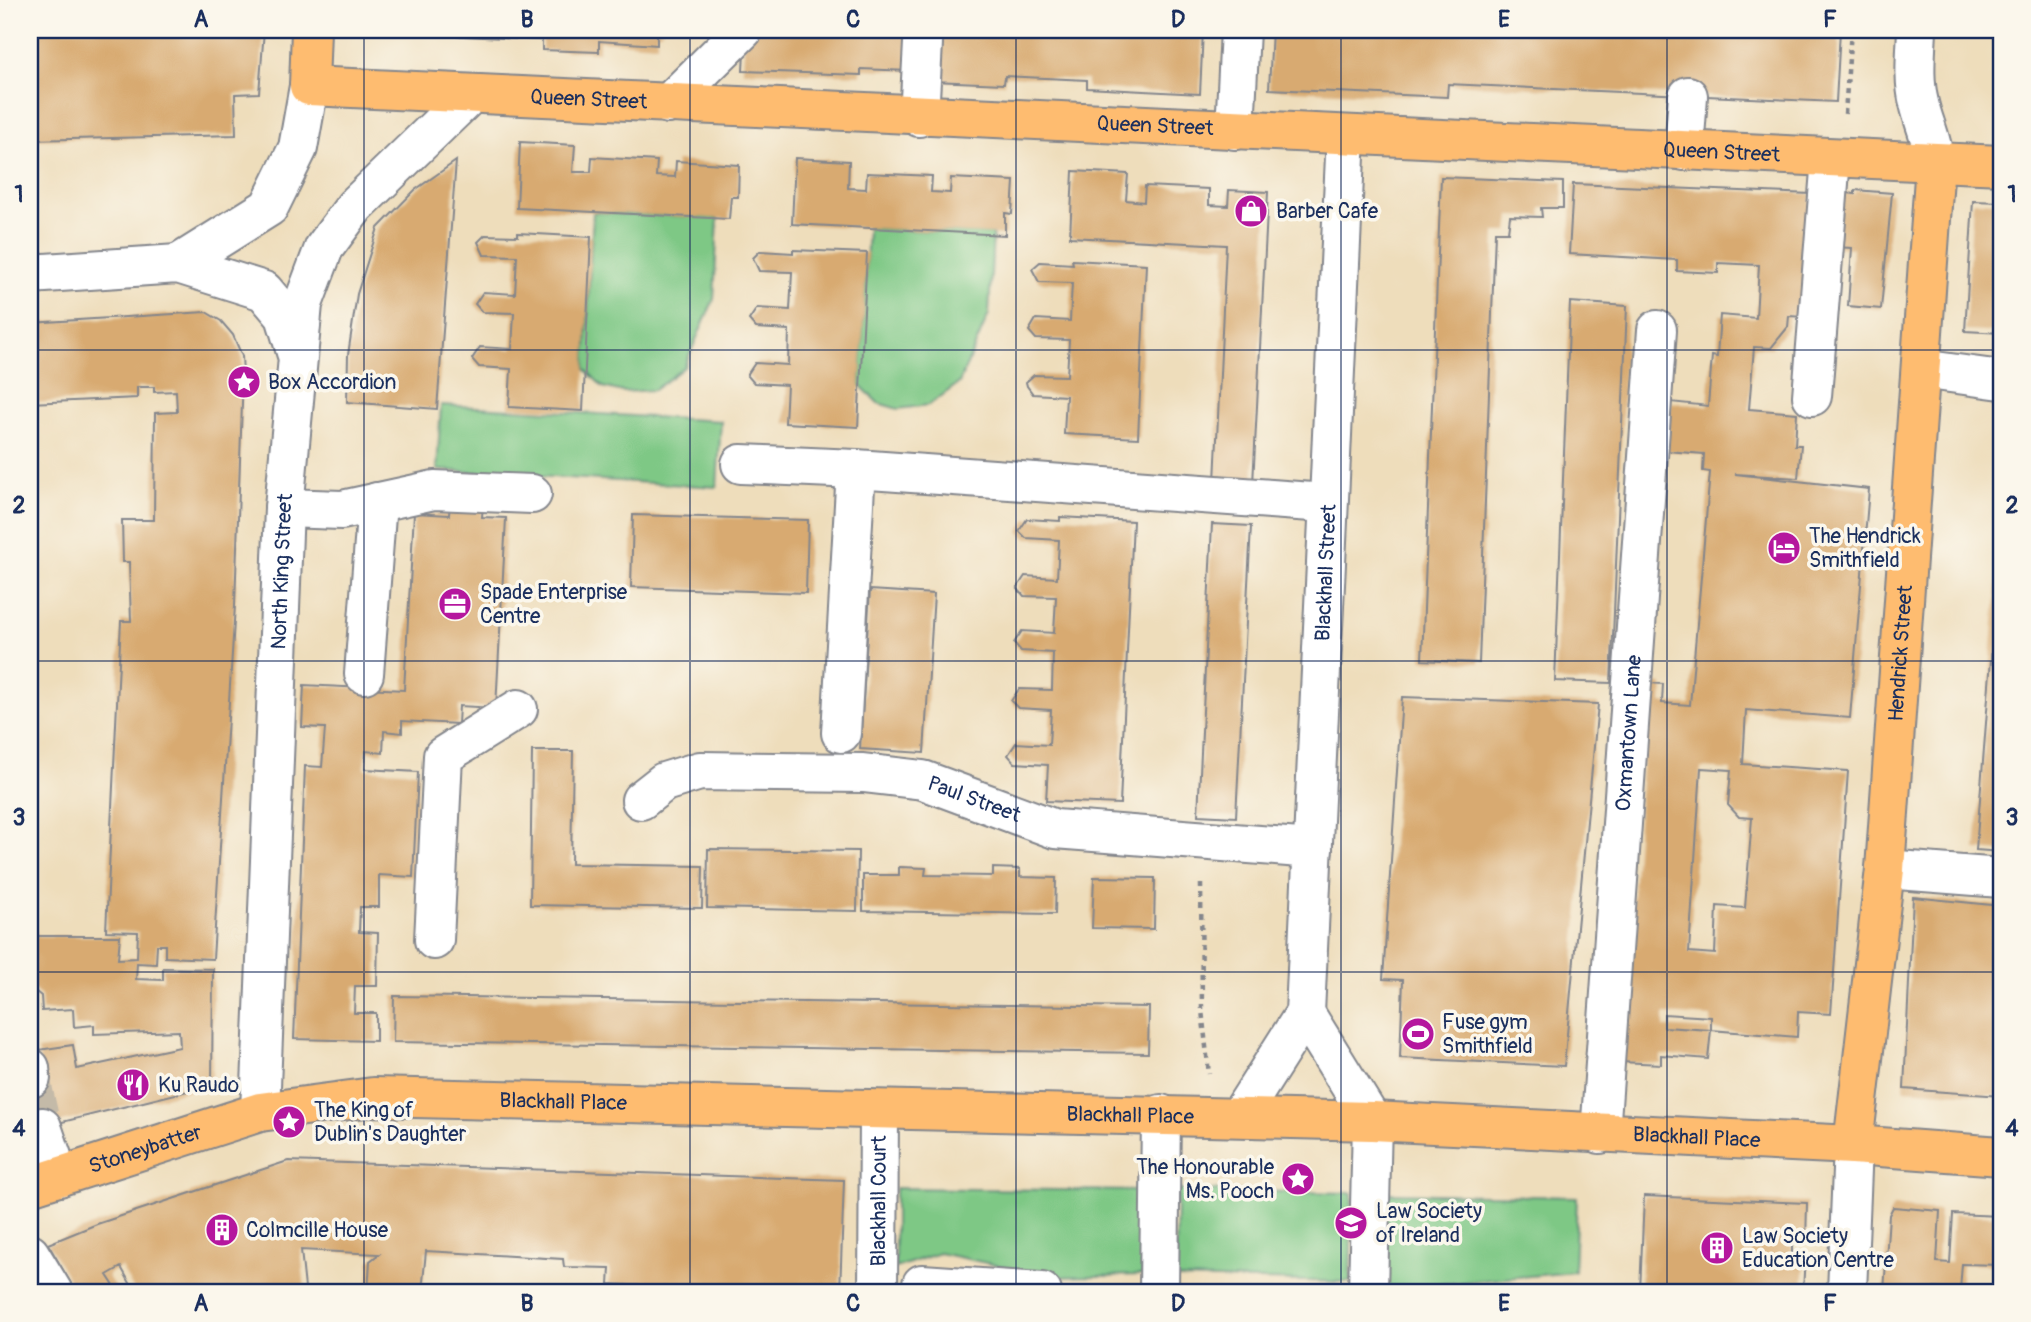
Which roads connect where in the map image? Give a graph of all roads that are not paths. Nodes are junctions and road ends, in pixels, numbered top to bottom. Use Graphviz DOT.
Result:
graph roads {
  1 [pos="311,30"];
  2 [pos="743,30"];
  3 [pos="1240,30"];
  4 [pos="1917,30"];
  5 [pos="923,43"];
  6 [pos="309,86"];
  7 [pos="471,94"];
  8 [pos="1688,96"];
  9 [pos="668,104"];
  10 [pos="919,117"];
  11 [pos="1235,130"];
  12 [pos="1346,135"];
  13 [pos="1684,151"];
  14 [pos="1830,158"];
  15 [pos="1935,163"];
  16 [pos="2001,165"];
  17 [pos="178,264"];
  18 [pos="30,274"];
  19 [pos="1657,330"];
  20 [pos="296,354"];
  21 [pos="1921,369"];
  22 [pos="2001,380"];
  23 [pos="1812,396"];
  24 [pos="741,464"];
  25 [pos="856,469"];
  26 [pos="532,494"];
  27 [pos="377,502"];
  28 [pos="1326,503"];
  29 [pos="284,508"];
  30 [pos="364,674"];
  31 [pos="518,709"];
  32 [pos="841,733"];
  33 [pos="641,800"];
  34 [pos="1313,849"];
  35 [pos="1885,869"];
  36 [pos="2001,878"];
  37 [pos="434,940"];
  38 [pos="1305,1013"];
  39 [pos="879,1110"];
  40 [pos="260,1112"];
  41 [pos="1161,1114"];
  42 [pos="1239,1117"];
  43 [pos="1371,1121"];
  44 [pos="42,1127"];
  45 [pos="1600,1133"];
  46 [pos="1853,1145"];
  47 [pos="2001,1156"];
  48 [pos="44,1181"];
  49 [pos="30,1254"];
  50 [pos="53,1292"];
  51 [pos="878,1292"];
  52 [pos="921,1292"];
  53 [pos="1042,1292"];
  54 [pos="1159,1292"];
  55 [pos="1368,1292"];
  56 [pos="1847,1292"];
  1 -- 6 [label="main road"];
  2 -- 9 [label="street"];
  3 -- 11 [label="street"];
  4 -- 15 [label="street"];
  5 -- 10 [label="street"];
  6 -- 7 [label="main road, Queen Street"];
  6 -- 17 [label="street"];
  7 -- 9 [label="main road, Queen Street"];
  7 -- 20 [label="street, North King Street"];
  8 -- 13 [label="street"];
  9 -- 10 [label="main road, Queen Street"];
  10 -- 11 [label="main road, Queen Street"];
  11 -- 12 [label="main road, Queen Street"];
  12 -- 13 [label="main road, Queen Street"];
  12 -- 28 [label="street, Blackhall Street"];
  13 -- 14 [label="main road, Queen Street"];
  14 -- 15 [label="main road, Queen Street"];
  14 -- 23 [label="street"];
  15 -- 16 [label="main road, Queen Street"];
  15 -- 21 [label="main road, Hendrick Street"];
  17 -- 18 [label="street"];
  17 -- 20 [label="street"];
  19 -- 45 [label="street, Oxmantown Lane"];
  20 -- 29 [label="street, North King Street"];
  21 -- 22 [label="street"];
  21 -- 35 [label="main road, Hendrick Street"];
  24 -- 25 [label="street"];
  25 -- 28 [label="street"];
  25 -- 32 [label="street"];
  26 -- 27 [label="street"];
  27 -- 29 [label="street"];
  27 -- 30 [label="street"];
  28 -- 34 [label="street, Blackhall Street"];
  29 -- 40 [label="street, North King Street"];
  31 -- 37 [label="street"];
  33 -- 34 [label="street, Paul Street"];
  34 -- 38 [label="street, Blackhall Street"];
  35 -- 36 [label="street"];
  35 -- 46 [label="main road, Hendrick Street"];
  38 -- 42 [label="street, Blackhall Street"];
  38 -- 43 [label="street"];
  39 -- 40 [label="main road, Blackhall Place"];
  39 -- 41 [label="main road, Blackhall Place"];
  39 -- 51 [label="street, Blackhall Court"];
  40 -- 48 [label="main road, Stoneybatter"];
  41 -- 42 [label="main road, Blackhall Place"];
  41 -- 54 [label="street"];
  42 -- 43 [label="main road, Blackhall Place"];
  43 -- 45 [label="main road, Blackhall Place"];
  43 -- 55 [label="street"];
  44 -- 48 [label="street"];
  45 -- 46 [label="main road, Blackhall Place"];
  46 -- 47 [label="main road, Blackhall Place"];
  46 -- 56 [label="street"];
  49 -- 50 [label="street"];
  52 -- 53 [label="street"];
}
